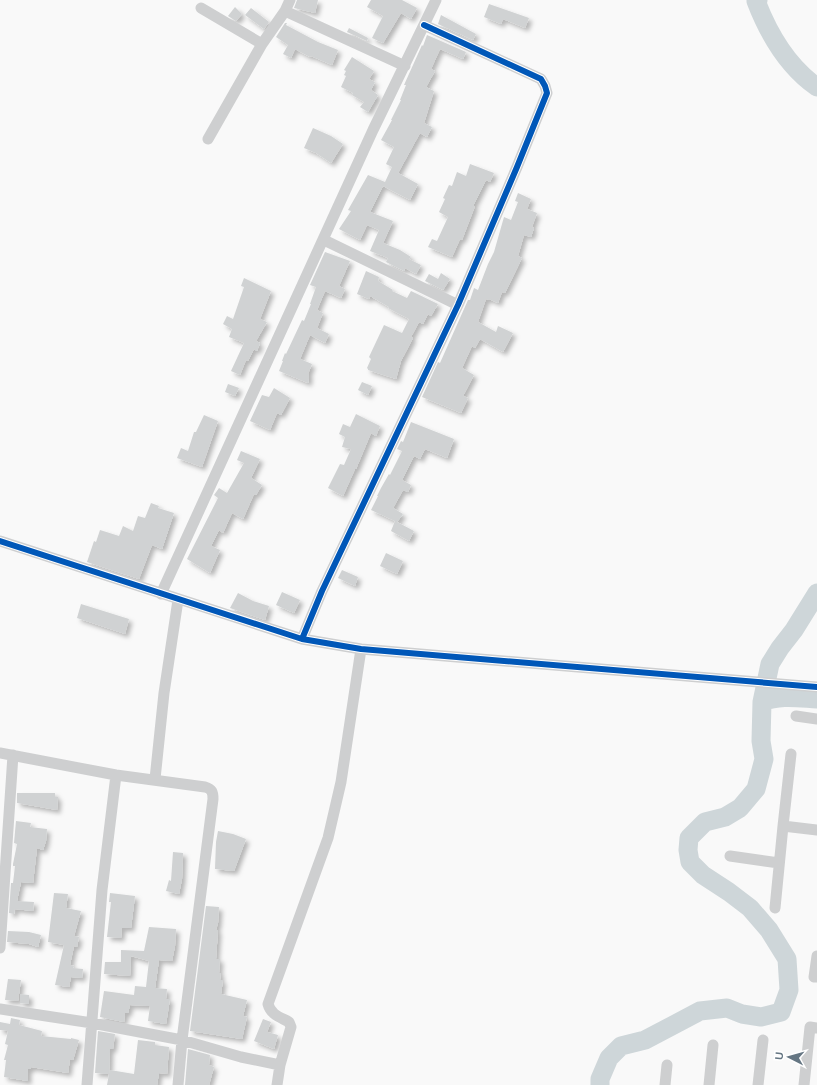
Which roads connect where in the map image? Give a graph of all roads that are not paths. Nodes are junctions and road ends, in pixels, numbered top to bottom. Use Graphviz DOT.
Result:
graph roads {
  1 [pos="290,0"];
  2 [pos="436,0"];
  3 [pos="201,8"];
  4 [pos="285,11"];
  5 [pos="424,25"];
  6 [pos="262,44"];
  7 [pos="405,66"];
  8 [pos="208,139"];
  9 [pos="324,240"];
  10 [pos="458,305"];
  11 [pos="0,541"];
  12 [pos="161,594"];
  13 [pos="178,600"];
  14 [pos="302,639"];
  15 [pos="361,649"];
  16 [pos="817,687"];
  17 [pos="796,716"];
  18 [pos="817,719"];
  19 [pos="0,753"];
  20 [pos="791,754"];
  21 [pos="13,755"];
  22 [pos="116,775"];
  23 [pos="155,779"];
  24 [pos="783,826"];
  25 [pos="817,830"];
  26 [pos="730,856"];
  27 [pos="779,863"];
  28 [pos="774,908"];
  29 [pos="0,948"];
  30 [pos="817,956"];
  31 [pos="817,977"];
  32 [pos="0,1009"];
  33 [pos="92,1023"];
  34 [pos="817,1028"];
  35 [pos="182,1040"];
  36 [pos="763,1040"];
  37 [pos="713,1045"];
  38 [pos="280,1065"];
  39 [pos="667,1065"];
  40 [pos="87,1085"];
  41 [pos="178,1085"];
  42 [pos="277,1085"];
  43 [pos="665,1085"];
  44 [pos="709,1085"];
  45 [pos="758,1085"];
  46 [pos="804,1085"];
  1 -- 4 [label="street"];
  2 -- 5 [label="street"];
  3 -- 6 [label="street"];
  4 -- 6 [label="street"];
  4 -- 7 [label="street"];
  5 -- 7 [label="street"];
  5 -- 10 [label="street"];
  6 -- 8 [label="street"];
  7 -- 9 [label="street"];
  9 -- 10 [label="street"];
  9 -- 12 [label="street"];
  10 -- 14 [label="street"];
  11 -- 12 [label="street"];
  12 -- 13 [label="street"];
  13 -- 14 [label="street"];
  13 -- 23 [label="street"];
  14 -- 15 [label="street"];
  15 -- 16 [label="street"];
  15 -- 38 [label="street"];
  17 -- 18 [label="street"];
  19 -- 21 [label="street"];
  20 -- 24 [label="street"];
  21 -- 22 [label="street"];
  21 -- 29 [label="street"];
  22 -- 23 [label="street"];
  22 -- 33 [label="street"];
  23 -- 35 [label="street"];
  24 -- 25 [label="street"];
  24 -- 27 [label="street"];
  26 -- 27 [label="street"];
  27 -- 28 [label="street"];
  30 -- 31 [label="street"];
  32 -- 33 [label="street"];
  33 -- 35 [label="street"];
  33 -- 40 [label="street"];
  34 -- 46 [label="street"];
  35 -- 38 [label="street"];
  35 -- 41 [label="street"];
  36 -- 45 [label="street"];
  37 -- 44 [label="street"];
  38 -- 42 [label="street"];
  39 -- 43 [label="street"];
}
